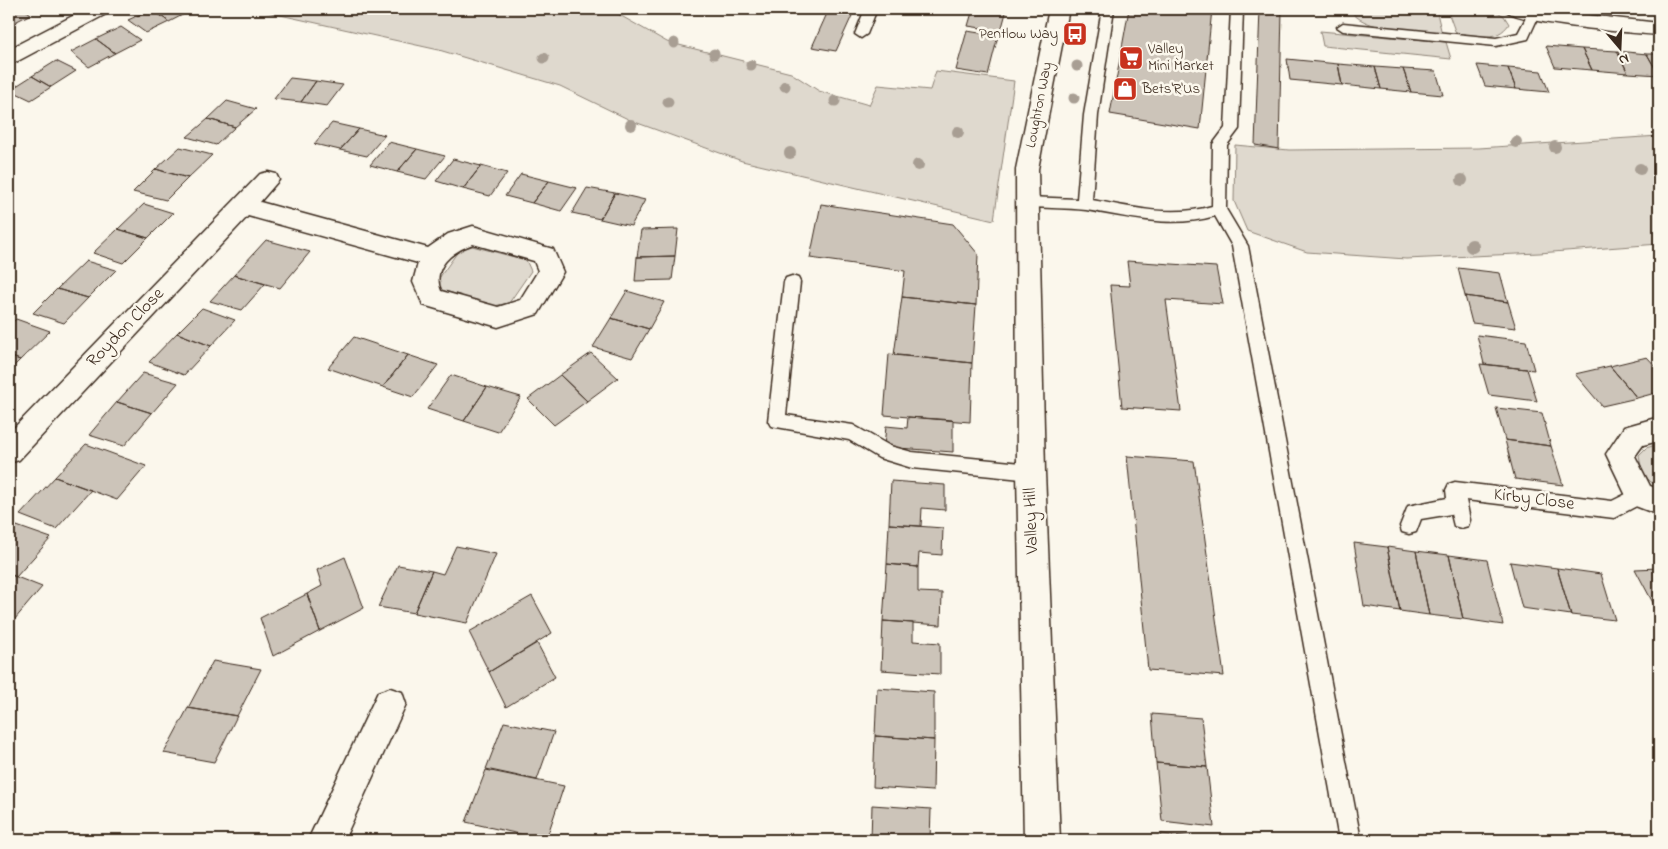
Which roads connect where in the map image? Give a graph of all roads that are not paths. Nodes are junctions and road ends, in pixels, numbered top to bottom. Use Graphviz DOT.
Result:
graph roads {
  1 [pos="100,9"];
  2 [pos="871,9"];
  3 [pos="1059,9"];
  4 [pos="1108,9"];
  5 [pos="1237,9"];
  6 [pos="1514,9"];
  7 [pos="1533,15"];
  8 [pos="1342,27"];
  9 [pos="1659,29"];
  10 [pos="861,34"];
  11 [pos="9,56"];
  12 [pos="268,180"];
  13 [pos="1028,202"];
  14 [pos="1084,204"];
  15 [pos="243,206"];
  16 [pos="1219,209"];
  17 [pos="432,258"];
  18 [pos="792,282"];
  19 [pos="1659,429"];
  20 [pos="9,451"];
  21 [pos="1030,472"];
  22 [pos="1650,498"];
  23 [pos="1409,526"];
  24 [pos="390,704"];
  25 [pos="326,840"];
  26 [pos="1042,840"];
  27 [pos="1350,840"];
  1 -- 11 [label="street"];
  2 -- 10 [label="lane"];
  3 -- 13 [label="street, Loughton Way"];
  4 -- 14 [label="lane"];
  5 -- 16 [label="lane"];
  6 -- 7 [label="street"];
  7 -- 8 [label="lane"];
  7 -- 9 [label="street"];
  12 -- 15 [label="street, Roydon Close"];
  13 -- 14 [label="lane"];
  13 -- 21 [label="street, Valley Hill"];
  14 -- 16 [label="lane"];
  15 -- 17 [label="street"];
  15 -- 20 [label="street, Roydon Close"];
  16 -- 27 [label="lane"];
  17 -- 17 [label="street"];
  18 -- 21 [label="lane"];
  19 -- 22 [label="street, Kirby Close"];
  21 -- 26 [label="street, Valley Hill"];
  22 -- 23 [label="lane, Kirby Close"];
  24 -- 25 [label="street"];
}
